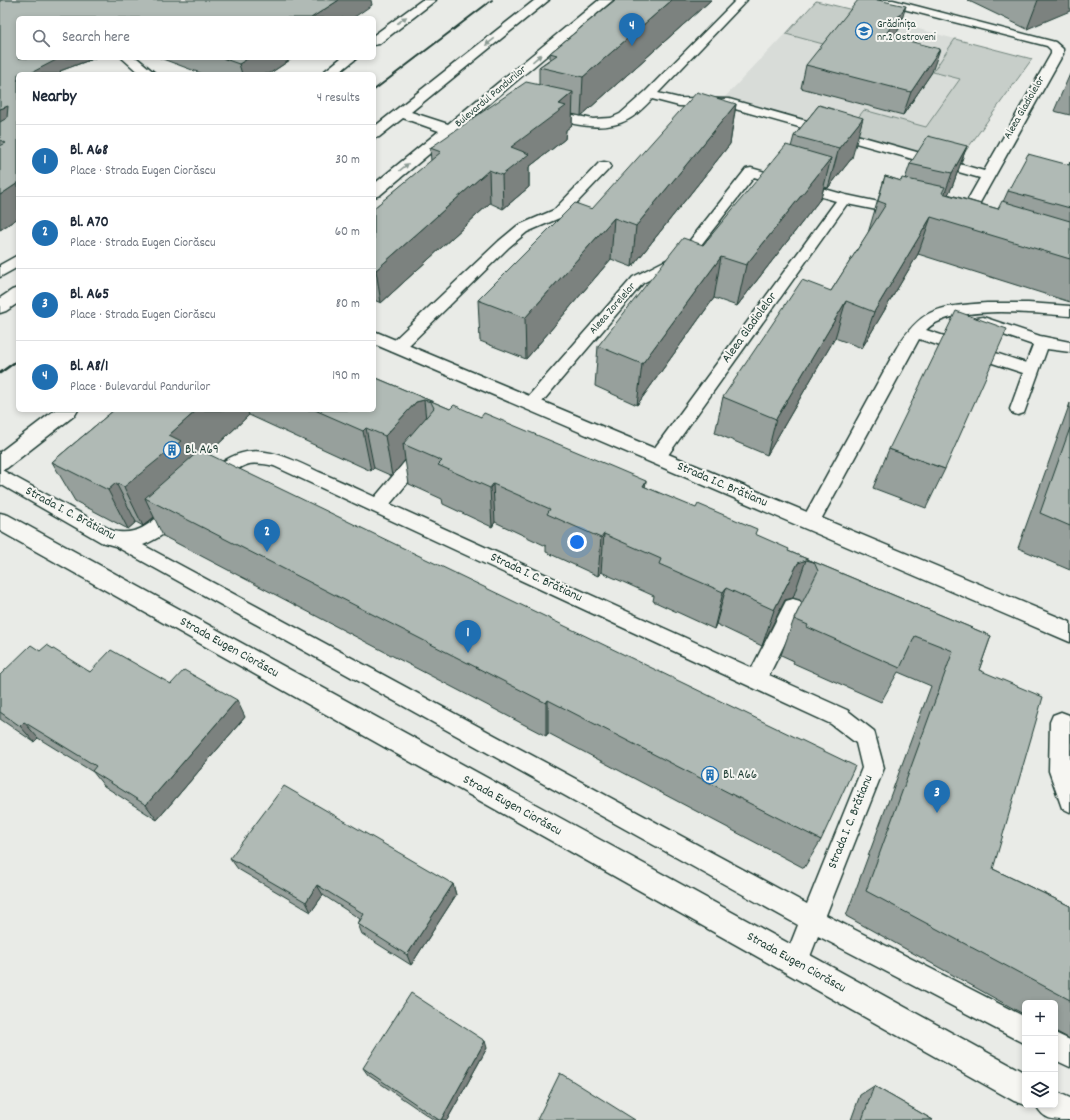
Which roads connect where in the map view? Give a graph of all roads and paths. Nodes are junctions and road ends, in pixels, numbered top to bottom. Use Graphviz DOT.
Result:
graph roads {
  1 [pos="430,0"];
  2 [pos="542,0"];
  3 [pos="607,0"];
  4 [pos="742,0"];
  5 [pos="880,0"];
  6 [pos="376,39"];
  7 [pos="131,60"];
  8 [pos="347,60"];
  9 [pos="146,72"];
  10 [pos="331,72"];
  11 [pos="649,94"];
  12 [pos="488,99"];
  13 [pos="502,103"];
  14 [pos="538,112"];
  15 [pos="401,113"];
  16 [pos="452,130"];
  17 [pos="376,132"];
  18 [pos="604,166"];
  19 [pos="987,176"];
  20 [pos="376,190"];
  21 [pos="844,199"];
  22 [pos="914,214"];
  23 [pos="945,221"];
  24 [pos="961,224"];
  25 [pos="976,229"];
  26 [pos="16,261"];
  27 [pos="0,272"];
  28 [pos="16,295"];
  29 [pos="0,307"];
  30 [pos="1070,311"];
  31 [pos="952,312"];
  32 [pos="915,332"];
  33 [pos="376,338"];
  34 [pos="1042,342"];
  35 [pos="397,347"];
  36 [pos="1070,347"];
  37 [pos="1031,370"];
  38 [pos="531,404"];
  39 [pos="1018,409"];
  40 [pos="65,412"];
  41 [pos="428,447"];
  42 [pos="657,457"];
  43 [pos="0,463"];
  44 [pos="0,476"];
  45 [pos="378,506"];
  46 [pos="0,521"];
  47 [pos="810,522"];
  48 [pos="122,542"];
  49 [pos="793,607"];
  50 [pos="1070,632"];
  51 [pos="757,679"];
  52 [pos="1062,722"];
  53 [pos="1070,801"];
  54 [pos="812,920"];
  55 [pos="795,963"];
  56 [pos="1022,1029"];
  57 [pos="1058,1048"];
  58 [pos="1070,1054"];
  59 [pos="1022,1088"];
  60 [pos="1057,1108"];
  61 [pos="1070,1115"];
  6 -- 1 [label="street, one-way"];
  2 -- 15 [label="street, one-way"];
  12 -- 3 [label="street, Bulevardul Pandurilor, one-way"];
  4 -- 11 [label="lane"];
  5 -- 19 [label="lane, Aleea Gladiolelor"];
  7 -- 9 [label="street"];
  8 -- 10 [label="street"];
  11 -- 14 [label="lane"];
  11 -- 19 [label="lane"];
  12 -- 13 [label="lane"];
  12 -- 16 [label="street, Bulevardul Pandurilor"];
  15 -- 16 [label="street"];
  15 -- 17 [label="street"];
  20 -- 16 [label="street, Bulevardul Pandurilor, one-way"];
  18 -- 35 [label="lane"];
  19 -- 24 [label="lane, Aleea Gladiolelor"];
  21 -- 22 [label="lane"];
  21 -- 38 [label="lane, Aleea Zorelelor"];
  21 -- 42 [label="lane, Aleea Gladiolelor"];
  23 -- 24 [label="lane"];
  24 -- 25 [label="lane"];
  26 -- 27 [label="lane"];
  28 -- 29 [label="street"];
  30 -- 31 [label="lane"];
  31 -- 32 [label="lane"];
  31 -- 34 [label="lane"];
  32 -- 37 [label="lane"];
  32 -- 47 [label="lane"];
  33 -- 35 [label="street, Strada I.C. Brătianu"];
  34 -- 36 [label="lane"];
  34 -- 37 [label="lane"];
  35 -- 38 [label="street, Strada I.C. Brătianu"];
  37 -- 39 [label="lane"];
  38 -- 42 [label="street, Strada I.C. Brătianu"];
  40 -- 43 [label="street"];
  41 -- 45 [label="lane"];
  42 -- 47 [label="street, Strada I.C. Brătianu"];
  44 -- 48 [label="lane, Strada I. C. Brătianu"];
  45 -- 48 [label="lane, Strada I. C. Brătianu"];
  45 -- 51 [label="lane, Strada I. C. Brătianu"];
  46 -- 55 [label="street, Strada Eugen Ciorăscu"];
  47 -- 50 [label="street, Strada I.C. Brătianu"];
  48 -- 54 [label="lane"];
  49 -- 51 [label="lane"];
  51 -- 54 [label="lane, Strada I. C. Brătianu"];
  52 -- 53 [label="lane"];
  54 -- 55 [label="lane, Strada I. C. Brătianu"];
  54 -- 56 [label="lane"];
  55 -- 59 [label="street, Strada Eugen Ciorăscu"];
  57 -- 58 [label="lane"];
  60 -- 61 [label="street"];
}
